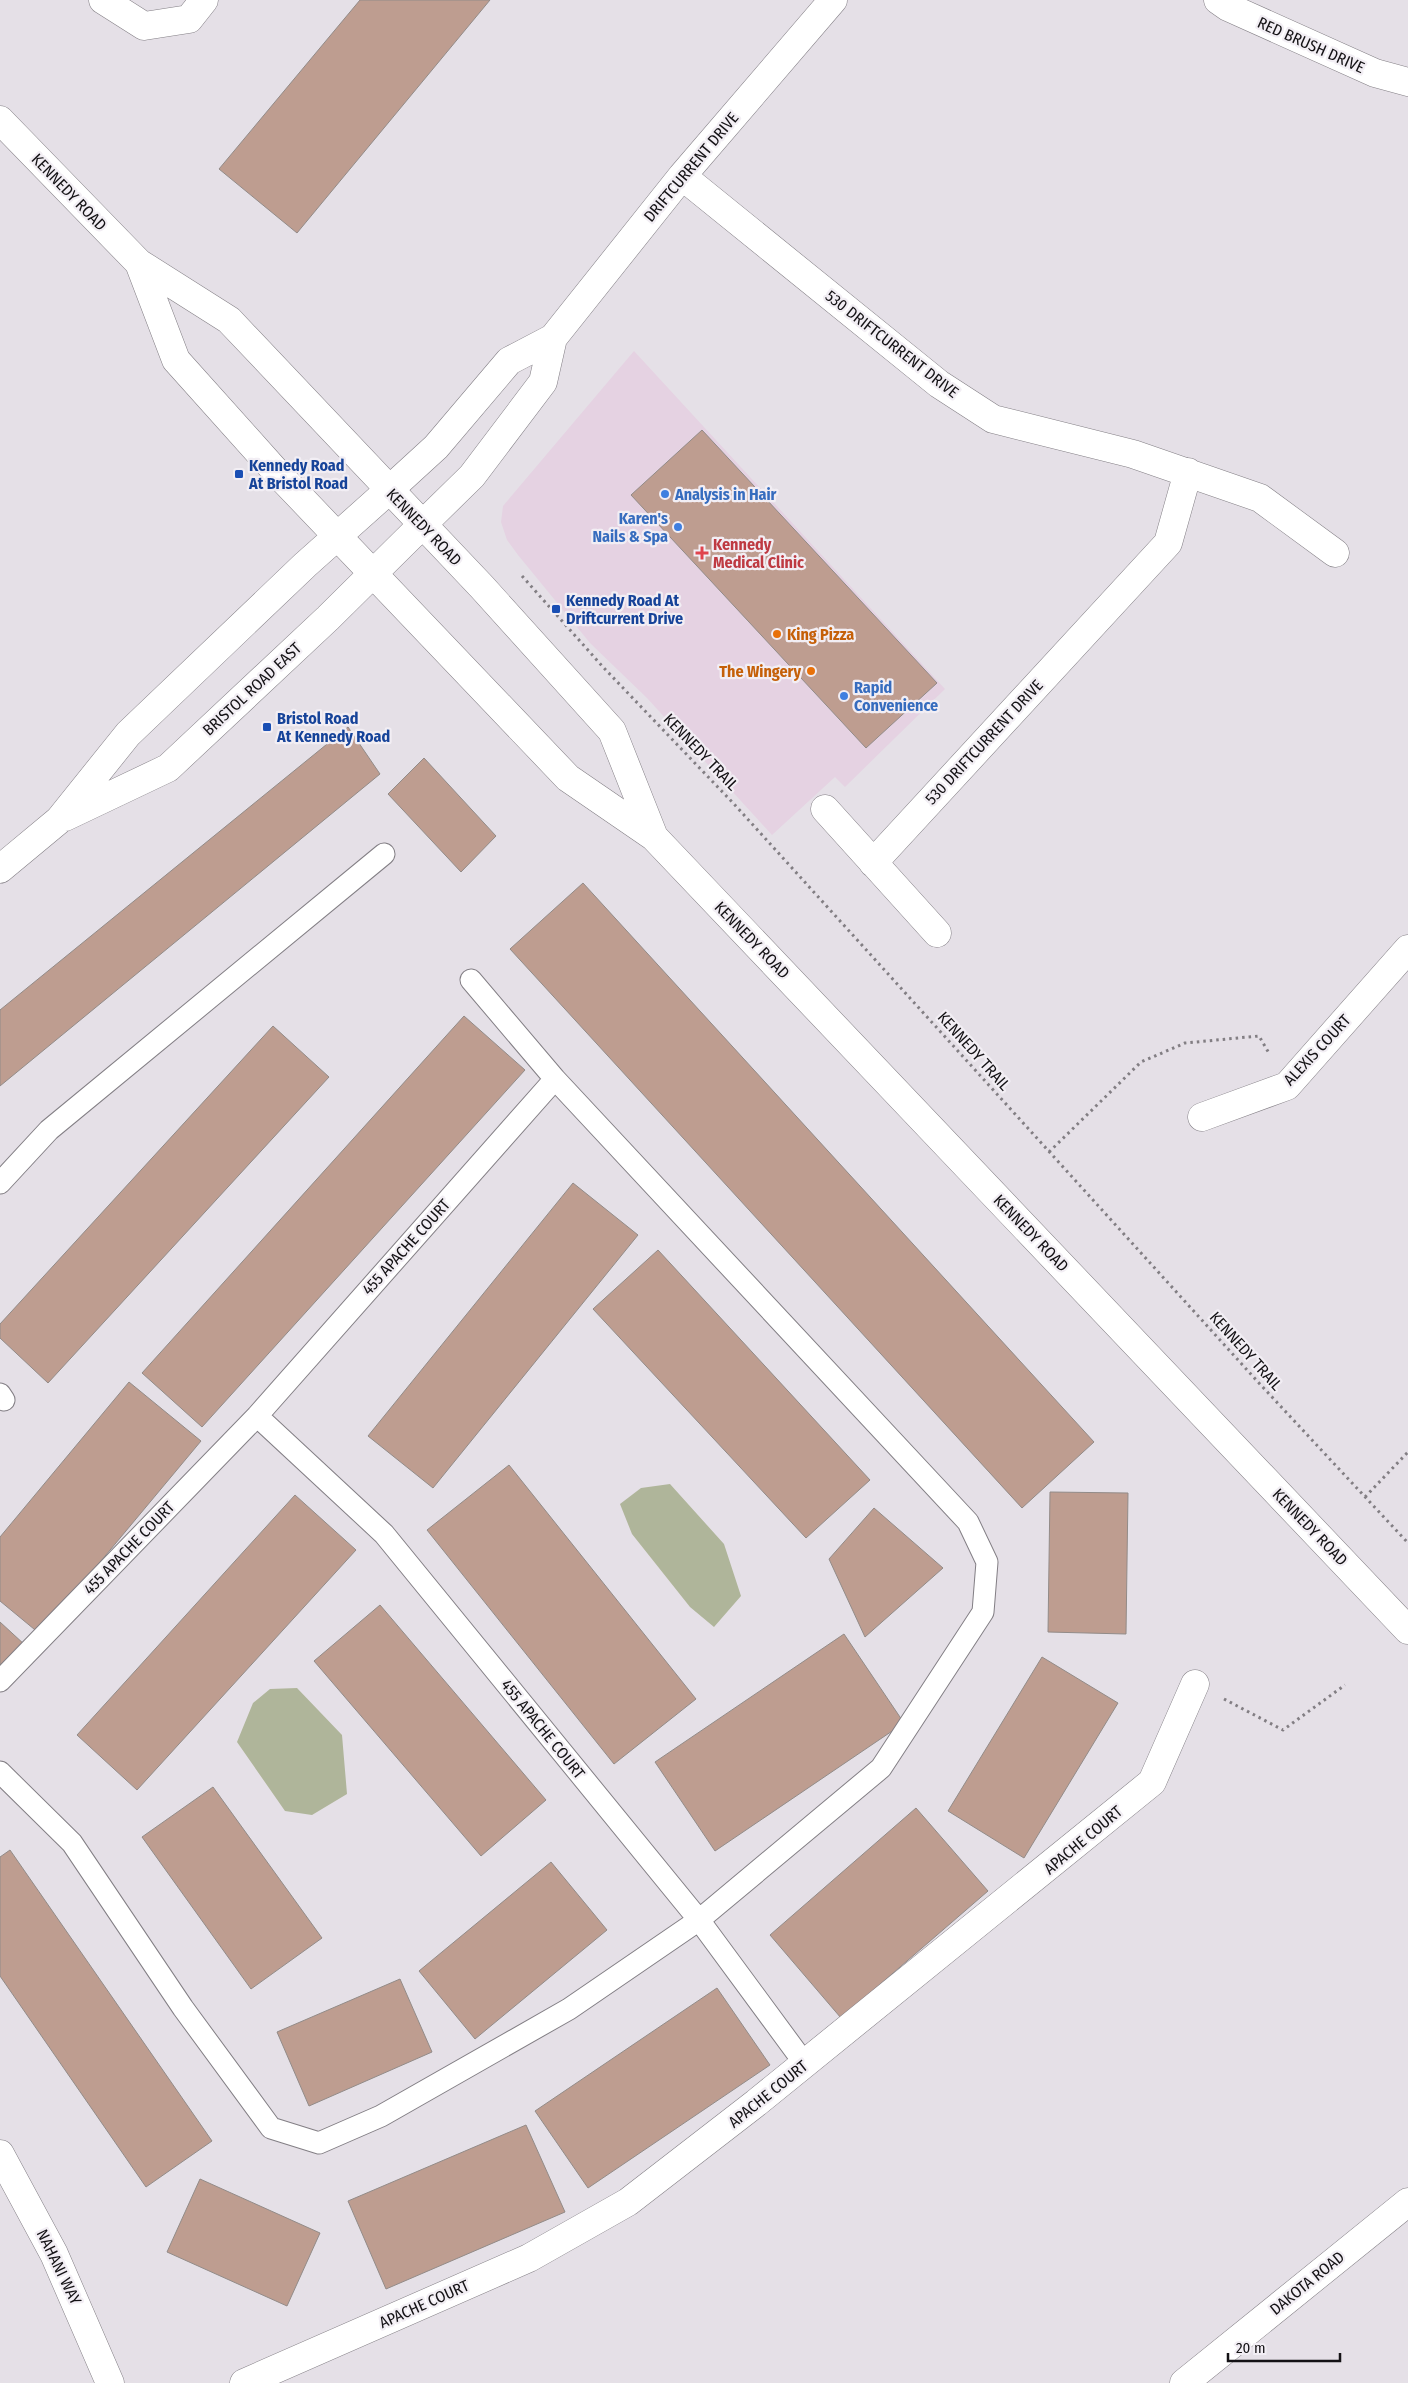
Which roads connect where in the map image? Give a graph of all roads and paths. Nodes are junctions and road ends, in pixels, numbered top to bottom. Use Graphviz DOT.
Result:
graph roads {
  1 [pos="103,0"];
  2 [pos="204,0"];
  3 [pos="833,0"];
  4 [pos="1218,0"];
  5 [pos="1408,82"];
  6 [pos="0,120"];
  7 [pos="682,176"];
  8 [pos="139,263"];
  9 [pos="553,338"];
  10 [pos="1188,472"];
  11 [pos="389,490"];
  12 [pos="422,525"];
  13 [pos="338,536"];
  14 [pos="1335,554"];
  15 [pos="374,573"];
  16 [pos="522,576"];
  17 [pos="825,810"];
  18 [pos="59,820"];
  19 [pos="654,837"];
  20 [pos="384,854"];
  21 [pos="873,863"];
  22 [pos="0,869"];
  23 [pos="937,933"];
  24 [pos="1408,949"];
  25 [pos="471,980"];
  26 [pos="555,1079"];
  27 [pos="1287,1086"];
  28 [pos="1202,1117"];
  29 [pos="1049,1152"];
  30 [pos="0,1183"];
  31 [pos="257,1416"];
  32 [pos="1408,1452"];
  33 [pos="1365,1497"];
  34 [pos="1408,1543"];
  35 [pos="1408,1630"];
  36 [pos="0,1681"];
  37 [pos="1195,1684"];
  38 [pos="1345,1685"];
  39 [pos="0,1772"];
  40 [pos="699,1920"];
  41 [pos="805,2064"];
  42 [pos="0,2154"];
  43 [pos="1408,2202"];
  44 [pos="110,2383"];
  45 [pos="244,2383"];
  46 [pos="1184,2383"];
  1 -- 2 [label="street"];
  3 -- 7 [label="street, DRIFTCURRENT DRIVE"];
  4 -- 5 [label="street, RED BRUSH DRIVE"];
  6 -- 8 [label="street, KENNEDY ROAD"];
  7 -- 9 [label="street, DRIFTCURRENT DRIVE"];
  7 -- 10 [label="street, 530 DRIFTCURRENT DRIVE"];
  8 -- 11 [label="street, KENNEDY ROAD"];
  8 -- 13 [label="street, KENNEDY ROAD"];
  9 -- 11 [label="street, DRIFTCURRENT DRIVE"];
  9 -- 12 [label="street, DRIFTCURRENT DRIVE"];
  10 -- 14 [label="street, 530 DRIFTCURRENT DRIVE"];
  10 -- 21 [label="street, 530 DRIFTCURRENT DRIVE"];
  11 -- 12 [label="street, KENNEDY ROAD"];
  11 -- 13 [label="street, BRISTOL ROAD EAST"];
  12 -- 15 [label="street, BRISTOL ROAD EAST"];
  12 -- 19 [label="street, KENNEDY ROAD"];
  13 -- 15 [label="street, KENNEDY ROAD"];
  13 -- 18 [label="street, BRISTOL ROAD EAST"];
  15 -- 18 [label="street, BRISTOL ROAD EAST"];
  15 -- 19 [label="street, KENNEDY ROAD"];
  16 -- 29 [label="path, KENNEDY TRAIL"];
  17 -- 21 [label="street"];
  18 -- 22 [label="street, BRISTOL ROAD EAST"];
  19 -- 35 [label="street, KENNEDY ROAD"];
  20 -- 30 [label="lane"];
  21 -- 23 [label="street"];
  24 -- 27 [label="street, ALEXIS COURT"];
  25 -- 26 [label="lane"];
  26 -- 31 [label="lane, 455 APACHE COURT"];
  26 -- 40 [label="lane"];
  27 -- 28 [label="street, ALEXIS COURT"];
  27 -- 29 [label="path"];
  29 -- 33 [label="path, KENNEDY TRAIL"];
  31 -- 36 [label="lane, 455 APACHE COURT"];
  31 -- 40 [label="lane, 455 APACHE COURT"];
  32 -- 33 [label="path"];
  33 -- 34 [label="path, KENNEDY TRAIL"];
  37 -- 38 [label="path"];
  37 -- 41 [label="street, APACHE COURT"];
  39 -- 40 [label="lane"];
  40 -- 41 [label="lane, 455 APACHE COURT"];
  41 -- 45 [label="street, APACHE COURT"];
  42 -- 44 [label="street, NAHANI WAY"];
  43 -- 46 [label="street, DAKOTA ROAD"];
}
